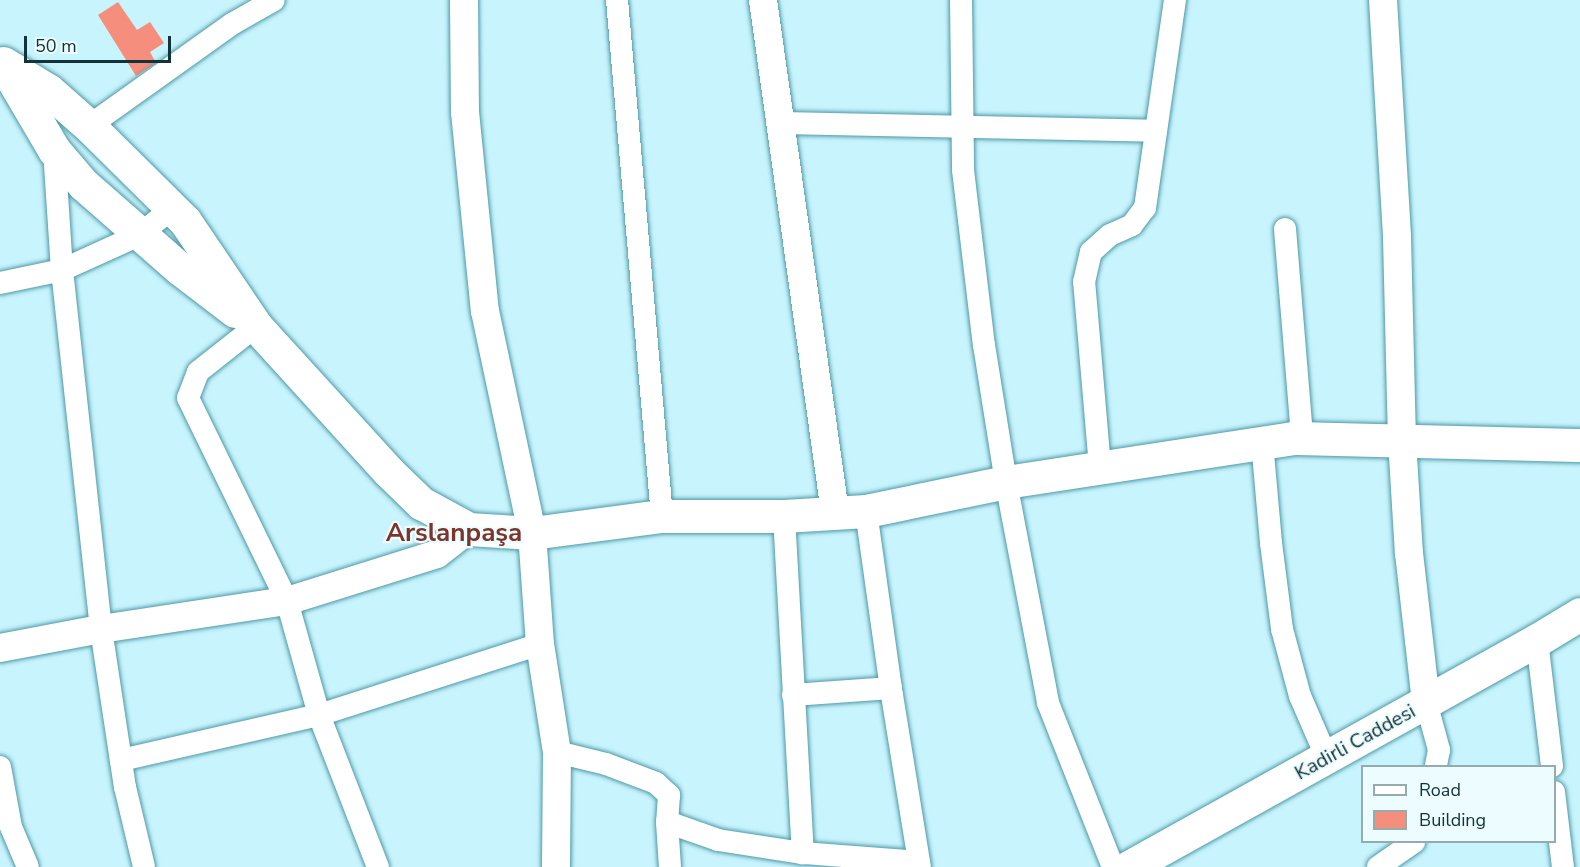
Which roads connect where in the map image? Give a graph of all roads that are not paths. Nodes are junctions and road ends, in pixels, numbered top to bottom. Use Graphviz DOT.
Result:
graph roads {
  1 [pos="274,0"];
  2 [pos="464,0"];
  3 [pos="617,0"];
  4 [pos="763,0"];
  5 [pos="961,0"];
  6 [pos="1174,0"];
  7 [pos="1383,0"];
  8 [pos="1,63"];
  9 [pos="781,123"];
  10 [pos="89,126"];
  11 [pos="962,128"];
  12 [pos="1156,131"];
  13 [pos="54,150"];
  14 [pos="173,208"];
  15 [pos="1285,229"];
  16 [pos="139,235"];
  17 [pos="62,270"];
  18 [pos="0,283"];
  19 [pos="256,326"];
  20 [pos="1302,438"];
  21 [pos="1402,440"];
  22 [pos="1262,442"];
  23 [pos="1580,445"];
  24 [pos="1100,467"];
  25 [pos="1006,482"];
  26 [pos="850,511"];
  27 [pos="662,516"];
  28 [pos="784,516"];
  29 [pos="469,529"];
  30 [pos="532,533"];
  31 [pos="286,601"];
  32 [pos="1580,614"];
  33 [pos="101,629"];
  34 [pos="1537,640"];
  35 [pos="540,644"];
  36 [pos="0,648"];
  37 [pos="891,688"];
  38 [pos="793,695"];
  39 [pos="1426,702"];
  40 [pos="319,715"];
  41 [pos="557,752"];
  42 [pos="1327,758"];
  43 [pos="121,760"];
  44 [pos="1436,765"];
  45 [pos="1552,765"];
  46 [pos="0,767"];
  47 [pos="1556,809"];
  48 [pos="667,822"];
  49 [pos="1412,843"];
  50 [pos="803,853"];
  51 [pos="920,865"];
  52 [pos="28,867"];
  53 [pos="144,867"];
  54 [pos="378,867"];
  55 [pos="556,867"];
  56 [pos="670,867"];
  57 [pos="1113,867"];
  58 [pos="1130,867"];
  59 [pos="1378,867"];
  60 [pos="1563,867"];
  1 -- 10 [label="street"];
  2 -- 30 [label="street"];
  3 -- 27 [label="street"];
  4 -- 9 [label="street"];
  5 -- 11 [label="street"];
  6 -- 12 [label="street"];
  7 -- 21 [label="street"];
  8 -- 10 [label="main road"];
  8 -- 13 [label="main road"];
  9 -- 11 [label="street"];
  9 -- 26 [label="street"];
  10 -- 14 [label="main road"];
  11 -- 12 [label="street"];
  11 -- 25 [label="street"];
  12 -- 24 [label="street"];
  13 -- 16 [label="main road"];
  13 -- 17 [label="street"];
  14 -- 16 [label="street"];
  14 -- 19 [label="main road"];
  15 -- 20 [label="street"];
  16 -- 17 [label="street"];
  16 -- 19 [label="main road"];
  17 -- 18 [label="street"];
  17 -- 33 [label="street"];
  19 -- 29 [label="main road"];
  19 -- 31 [label="street"];
  20 -- 21 [label="main road"];
  20 -- 22 [label="main road"];
  21 -- 23 [label="main road"];
  21 -- 39 [label="street"];
  22 -- 24 [label="main road"];
  22 -- 42 [label="street"];
  24 -- 25 [label="main road"];
  25 -- 26 [label="main road"];
  25 -- 57 [label="street"];
  26 -- 28 [label="main road"];
  26 -- 37 [label="street"];
  27 -- 28 [label="main road"];
  27 -- 30 [label="main road"];
  28 -- 38 [label="street"];
  29 -- 30 [label="main road"];
  29 -- 31 [label="street"];
  30 -- 35 [label="street"];
  31 -- 33 [label="street"];
  31 -- 40 [label="street"];
  32 -- 34 [label="main road, Kadirli Caddesi"];
  33 -- 36 [label="street"];
  33 -- 43 [label="street"];
  34 -- 39 [label="main road, Kadirli Caddesi"];
  34 -- 45 [label="street"];
  35 -- 40 [label="street"];
  35 -- 41 [label="street"];
  37 -- 38 [label="street"];
  37 -- 51 [label="street"];
  38 -- 50 [label="street"];
  39 -- 42 [label="main road, Kadirli Caddesi"];
  39 -- 44 [label="street"];
  40 -- 43 [label="street"];
  40 -- 54 [label="street"];
  41 -- 48 [label="street"];
  41 -- 55 [label="street"];
  42 -- 58 [label="main road, Kadirli Caddesi"];
  43 -- 53 [label="street"];
  46 -- 52 [label="street"];
  47 -- 60 [label="street"];
  48 -- 50 [label="street"];
  48 -- 56 [label="street"];
  49 -- 59 [label="street"];
  50 -- 51 [label="street"];
}
